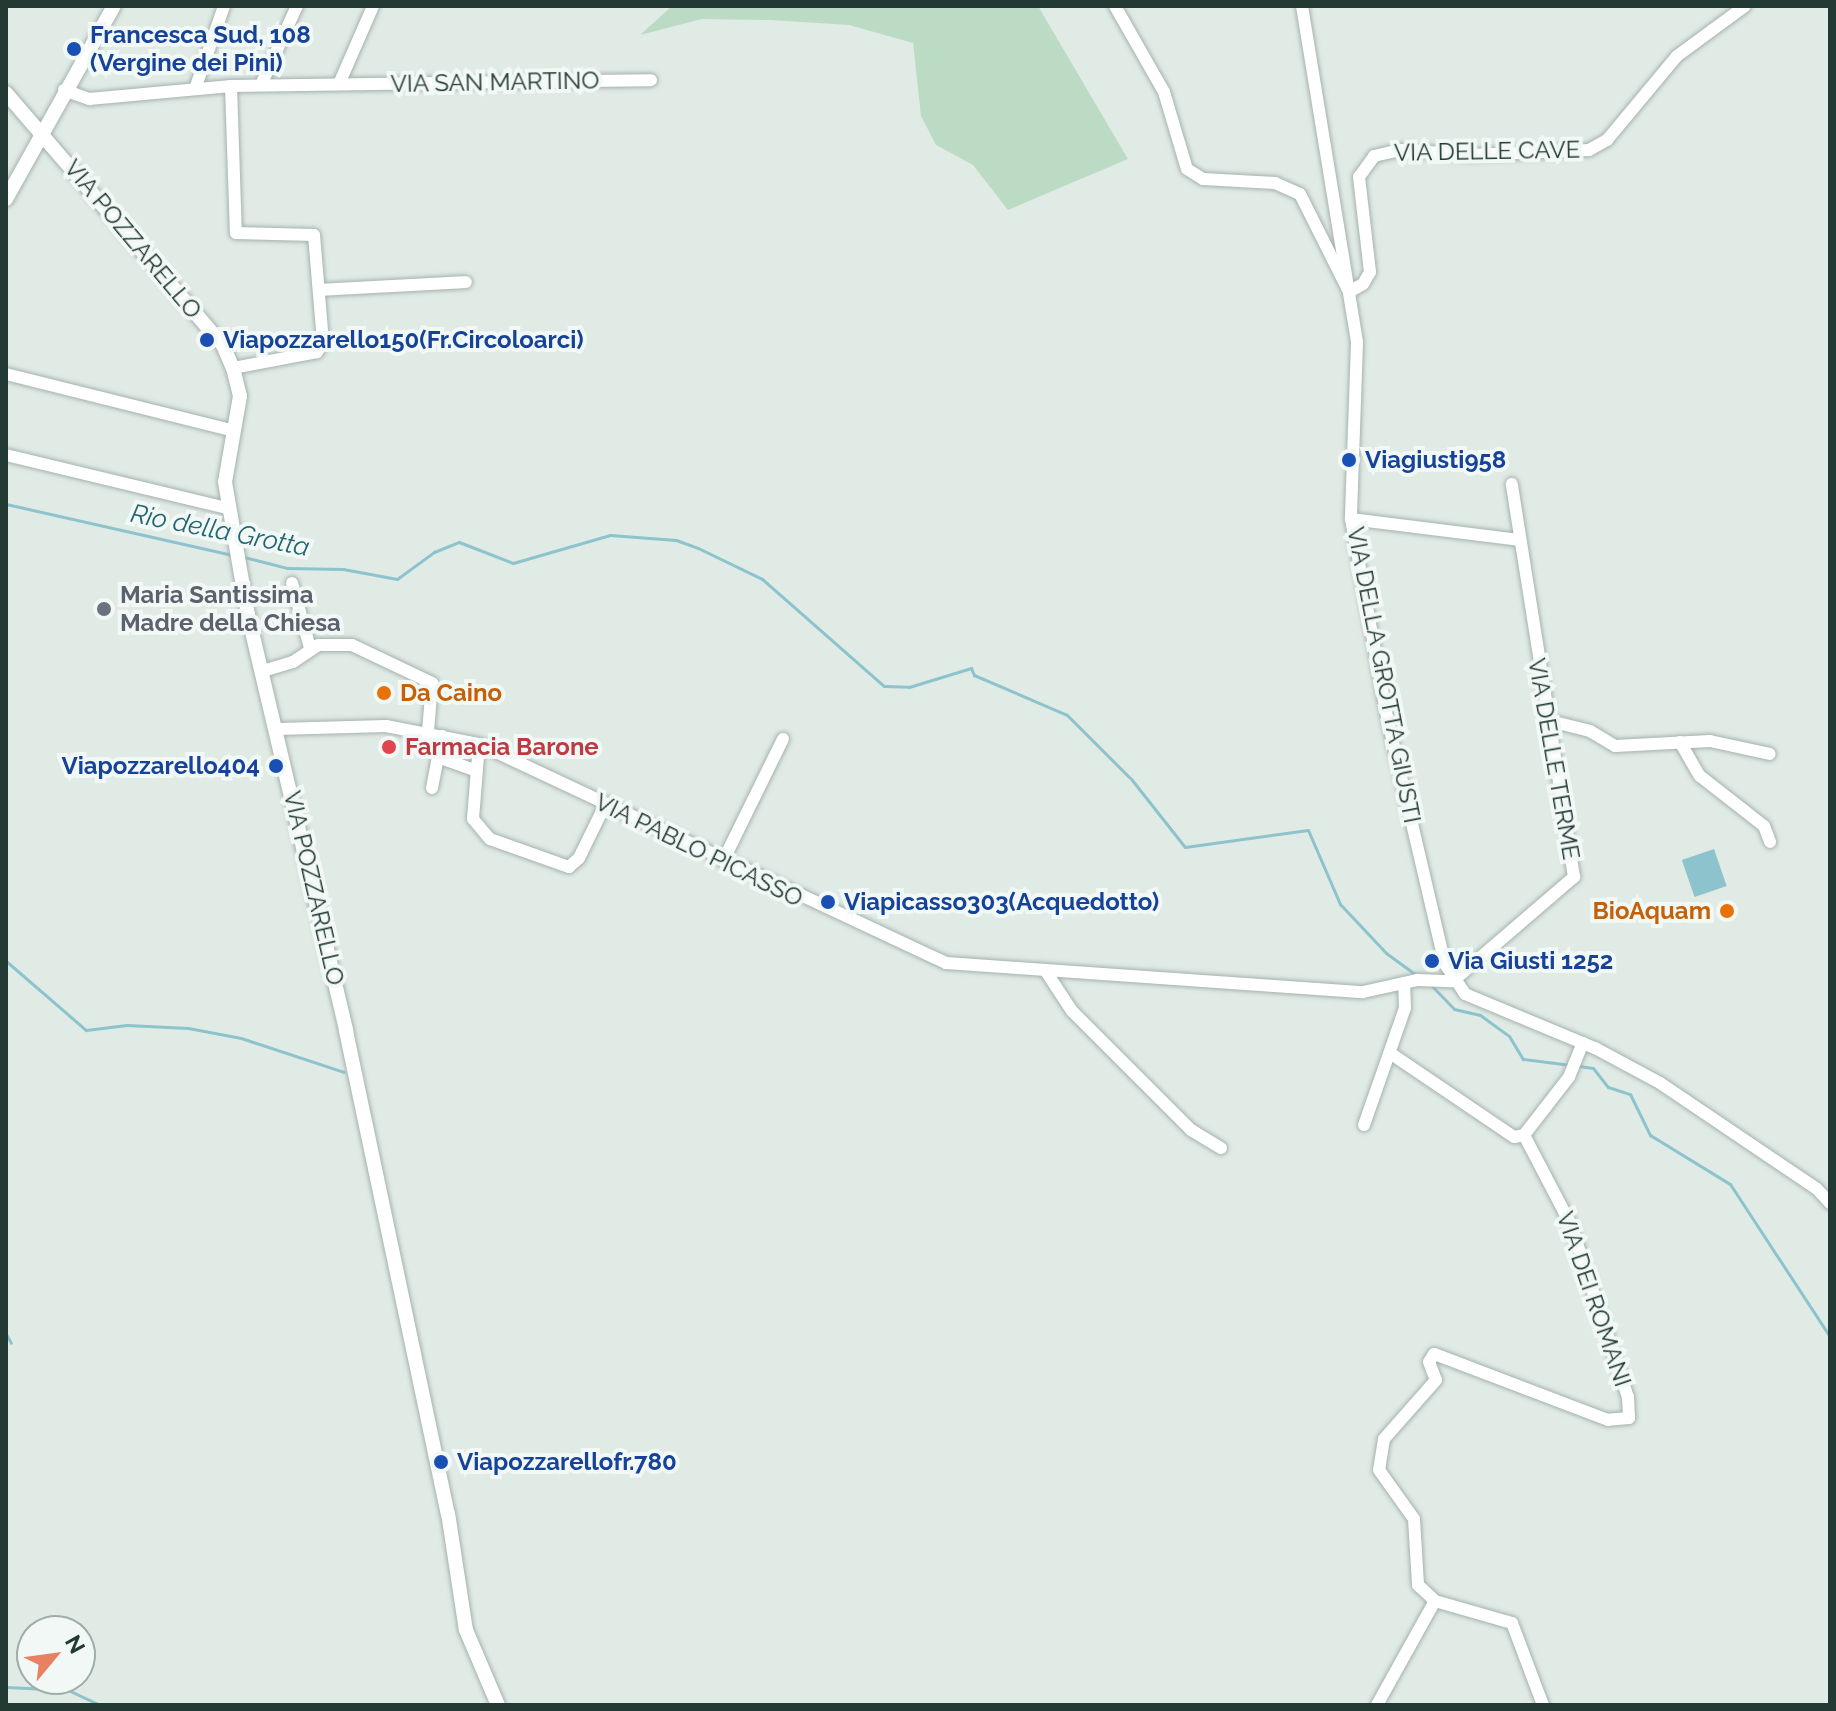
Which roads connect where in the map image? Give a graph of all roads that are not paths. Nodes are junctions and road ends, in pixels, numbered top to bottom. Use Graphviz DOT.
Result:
graph roads {
  1 [pos="114,6"];
  2 [pos="224,6"];
  3 [pos="297,6"];
  4 [pos="373,6"];
  5 [pos="1115,6"];
  6 [pos="1302,6"];
  7 [pos="1745,6"];
  8 [pos="1733,13"];
  9 [pos="651,80"];
  10 [pos="339,84"];
  11 [pos="261,85"];
  12 [pos="231,86"];
  13 [pos="195,89"];
  14 [pos="64,90"];
  15 [pos="6,93"];
  16 [pos="40,130"];
  17 [pos="6,199"];
  18 [pos="466,282"];
  19 [pos="319,290"];
  20 [pos="1349,292"];
  21 [pos="233,368"];
  22 [pos="6,374"];
  23 [pos="231,430"];
  24 [pos="6,455"];
  25 [pos="1512,484"];
  26 [pos="227,508"];
  27 [pos="1351,519"];
  28 [pos="1519,540"];
  29 [pos="292,583"];
  30 [pos="310,648"];
  31 [pos="263,671"];
  32 [pos="1546,720"];
  33 [pos="278,729"];
  34 [pos="428,732"];
  35 [pos="442,736"];
  36 [pos="783,739"];
  37 [pos="1680,742"];
  38 [pos="479,744"];
  39 [pos="1770,754"];
  40 [pos="438,757"];
  41 [pos="477,771"];
  42 [pos="432,788"];
  43 [pos="605,805"];
  44 [pos="1770,842"];
  45 [pos="723,861"];
  46 [pos="1047,973"];
  47 [pos="1453,981"];
  48 [pos="1411,982"];
  49 [pos="1583,1043"];
  50 [pos="1390,1053"];
  51 [pos="1364,1125"];
  52 [pos="1524,1135"];
  53 [pos="1221,1148"];
  54 [pos="1830,1203"];
  55 [pos="1435,1601"];
  56 [pos="498,1705"];
  57 [pos="1377,1705"];
  58 [pos="1543,1705"];
  1 -- 14 [label="street"];
  2 -- 13 [label="street"];
  3 -- 11 [label="street"];
  4 -- 10 [label="street"];
  5 -- 20 [label="street"];
  6 -- 20 [label="street, VIA DELLA GROTTA GIUSTI"];
  7 -- 8 [label="street, VIA DELLE CAVE"];
  8 -- 20 [label="street, VIA DELLE CAVE"];
  9 -- 10 [label="street, VIA SAN MARTINO"];
  10 -- 11 [label="street, VIA SAN MARTINO"];
  11 -- 12 [label="street, VIA SAN MARTINO"];
  12 -- 13 [label="street, VIA SAN MARTINO"];
  12 -- 19 [label="street"];
  13 -- 14 [label="street, VIA SAN MARTINO"];
  14 -- 16 [label="street"];
  15 -- 16 [label="street, VIA POZZARELLO"];
  16 -- 17 [label="street"];
  16 -- 21 [label="street, VIA POZZARELLO"];
  18 -- 19 [label="street"];
  19 -- 21 [label="street"];
  20 -- 27 [label="street, VIA DELLA GROTTA GIUSTI"];
  21 -- 23 [label="street, VIA POZZARELLO"];
  22 -- 23 [label="street"];
  23 -- 26 [label="street, VIA POZZARELLO"];
  24 -- 26 [label="street"];
  25 -- 28 [label="street, VIA DELLE TERME"];
  26 -- 31 [label="street, VIA POZZARELLO"];
  27 -- 28 [label="street"];
  27 -- 47 [label="street, VIA DELLA GROTTA GIUSTI"];
  28 -- 32 [label="street, VIA DELLE TERME"];
  29 -- 30 [label="street"];
  30 -- 31 [label="street"];
  30 -- 34 [label="street"];
  31 -- 33 [label="street, VIA POZZARELLO"];
  32 -- 37 [label="street"];
  32 -- 47 [label="street, VIA DELLE TERME"];
  33 -- 34 [label="street, VIA PABLO PICASSO"];
  33 -- 56 [label="street, VIA POZZARELLO"];
  34 -- 35 [label="street, VIA PABLO PICASSO"];
  35 -- 38 [label="street, VIA PABLO PICASSO"];
  35 -- 40 [label="street"];
  36 -- 45 [label="street"];
  37 -- 39 [label="street"];
  37 -- 44 [label="street"];
  38 -- 41 [label="street"];
  38 -- 43 [label="street, VIA PABLO PICASSO"];
  40 -- 41 [label="street"];
  40 -- 42 [label="street"];
  41 -- 43 [label="street"];
  43 -- 45 [label="street, VIA PABLO PICASSO"];
  45 -- 46 [label="street, VIA PABLO PICASSO"];
  46 -- 48 [label="street, VIA PABLO PICASSO"];
  46 -- 53 [label="street"];
  47 -- 48 [label="street, VIA PABLO PICASSO"];
  47 -- 49 [label="street"];
  48 -- 50 [label="street"];
  49 -- 52 [label="street"];
  49 -- 54 [label="street"];
  50 -- 51 [label="street"];
  50 -- 52 [label="street"];
  52 -- 55 [label="street, VIA DEI ROMANI"];
  55 -- 57 [label="street"];
  55 -- 58 [label="street"];
}
